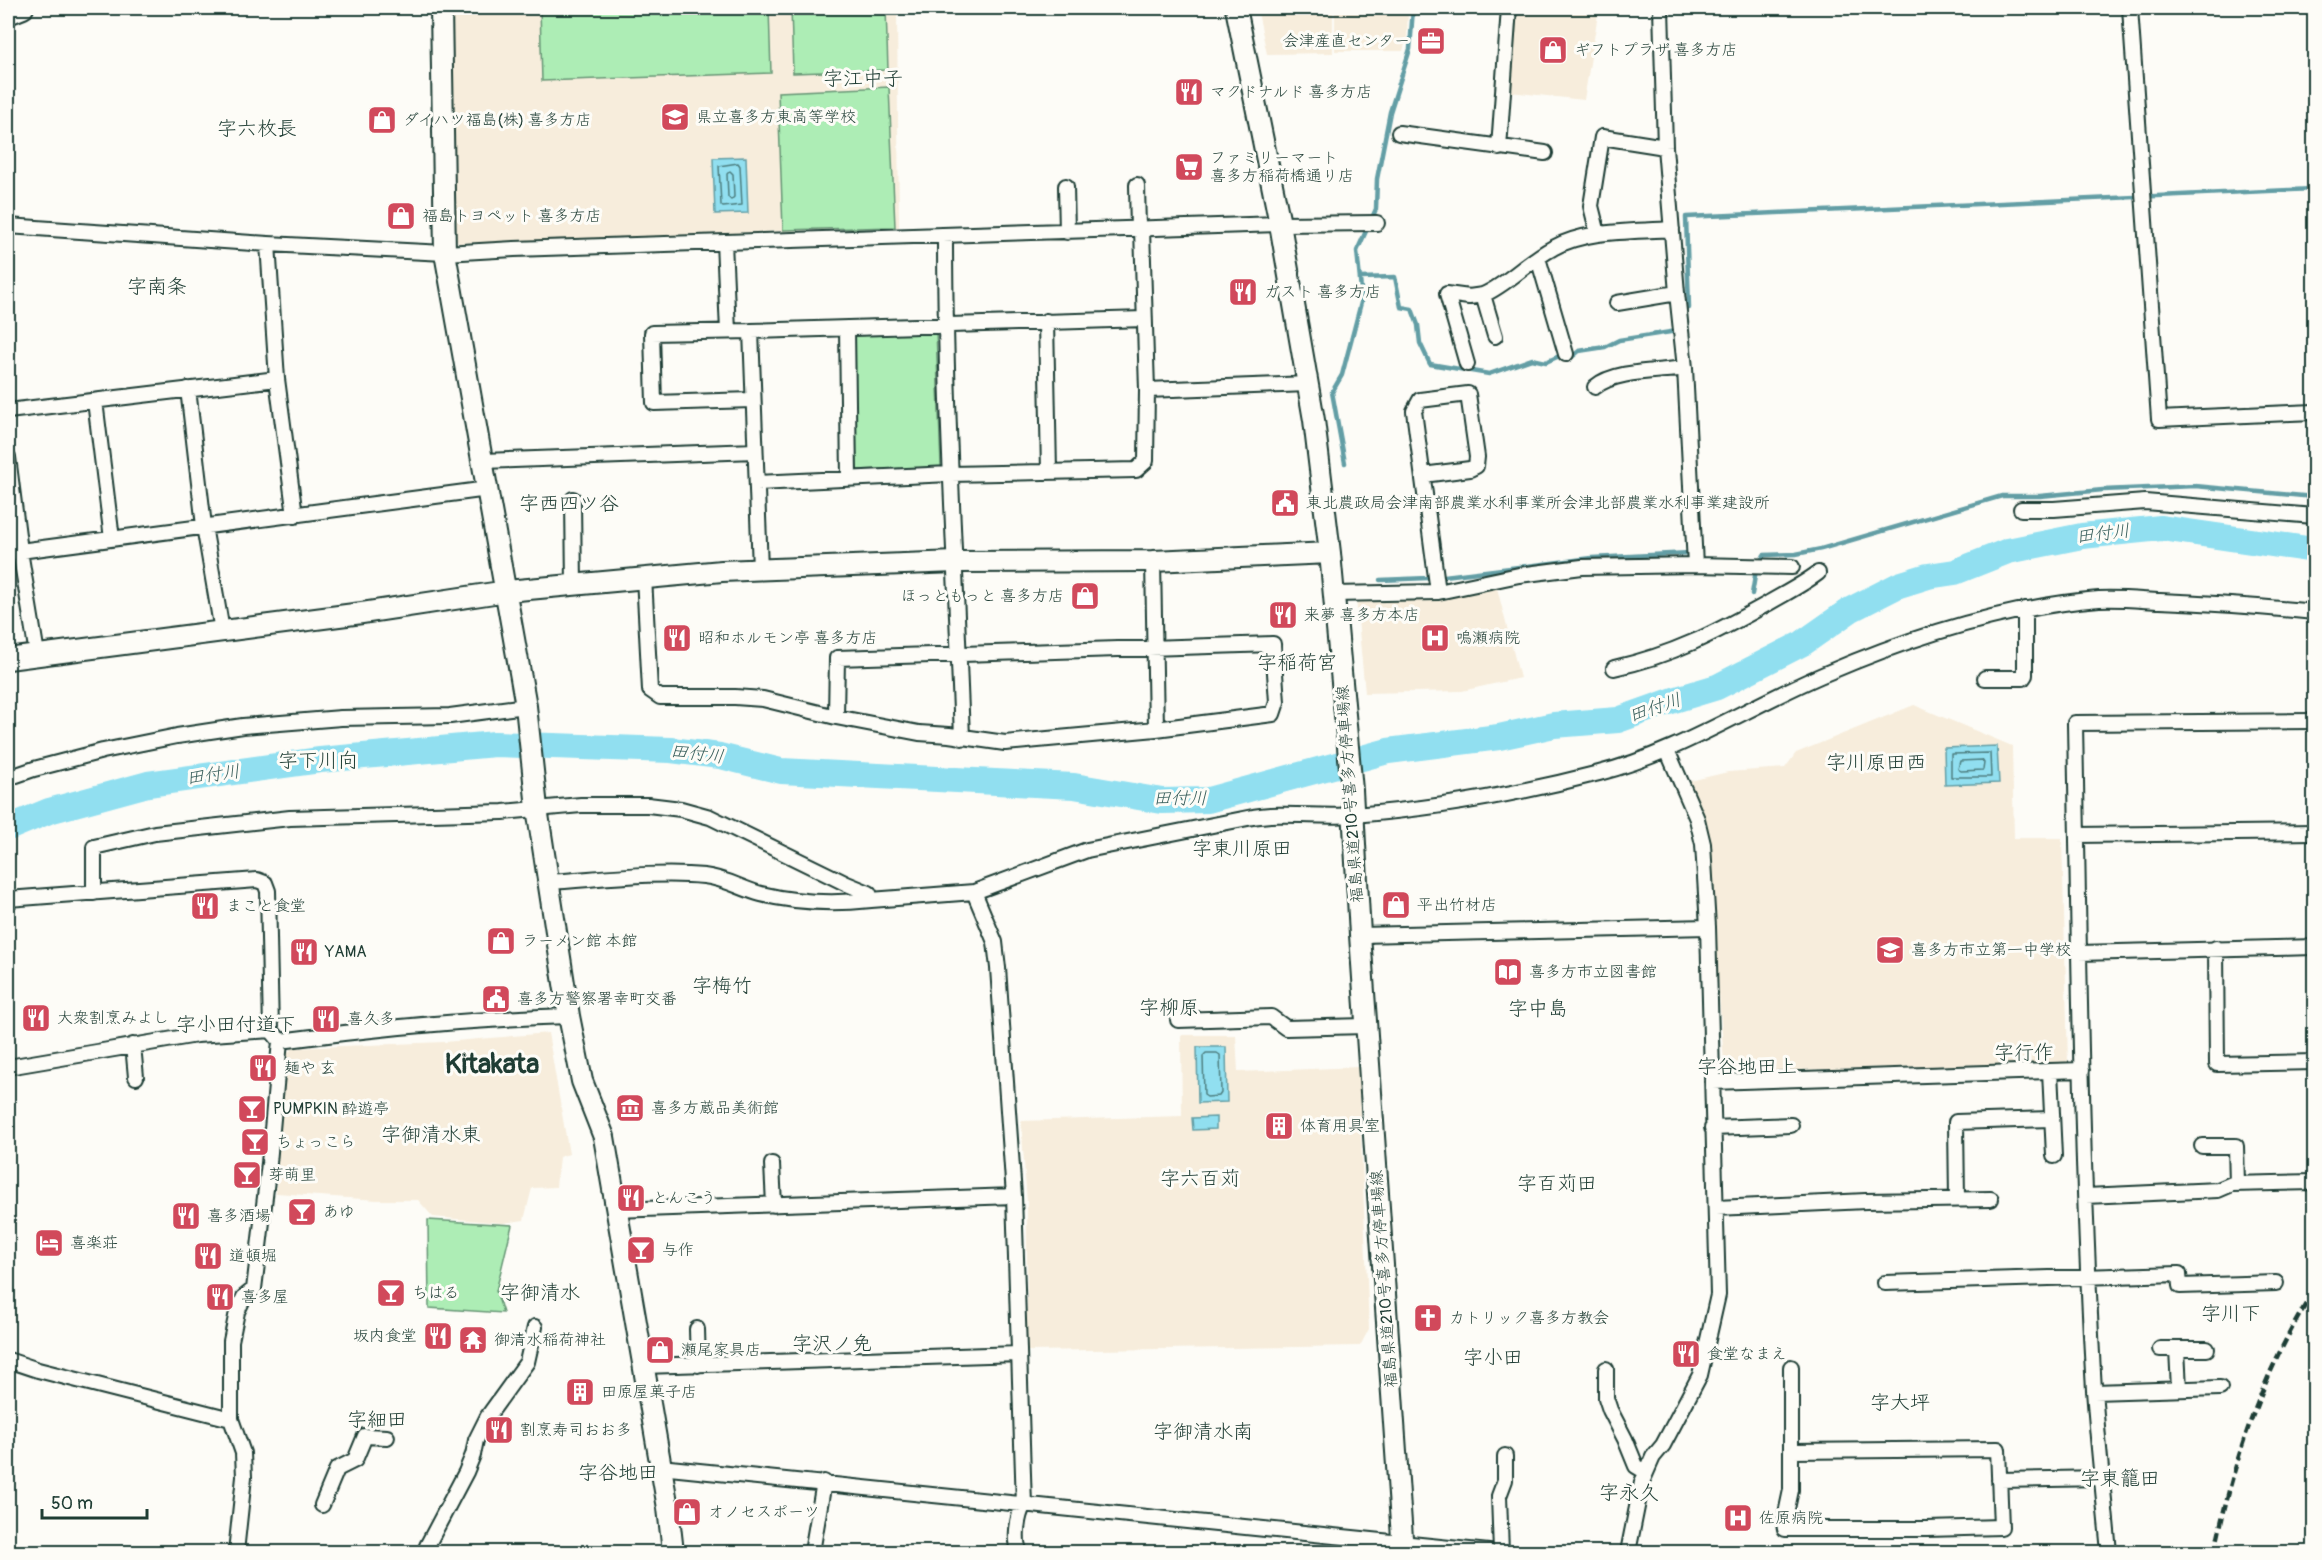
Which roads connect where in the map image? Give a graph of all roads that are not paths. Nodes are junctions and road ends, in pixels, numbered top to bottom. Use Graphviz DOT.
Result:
graph roads {
  1 [pos="23,8"];
  2 [pos="441,8"];
  3 [pos="1236,8"];
  4 [pos="1509,8"];
  5 [pos="1661,8"];
  6 [pos="2130,8"];
  7 [pos="8,14"];
  8 [pos="1399,133"];
  9 [pos="1665,147"];
  10 [pos="1499,148"];
  11 [pos="1545,153"];
  12 [pos="1137,185"];
  13 [pos="1066,186"];
  14 [pos="1377,223"];
  15 [pos="1280,224"];
  16 [pos="8,226"];
  17 [pos="1140,229"];
  18 [pos="1672,229"];
  19 [pos="1067,232"];
  20 [pos="1598,234"];
  21 [pos="945,235"];
  22 [pos="724,242"];
  23 [pos="268,244"];
  24 [pos="445,253"];
  25 [pos="1538,258"];
  26 [pos="1677,293"];
  27 [pos="1483,295"];
  28 [pos="1617,303"];
  29 [pos="1144,319"];
  30 [pos="1046,321"];
  31 [pos="945,325"];
  32 [pos="847,328"];
  33 [pos="728,331"];
  34 [pos="751,331"];
  35 [pos="1495,336"];
  36 [pos="1566,354"];
  37 [pos="1467,364"];
  38 [pos="1685,368"];
  39 [pos="277,379"];
  40 [pos="1308,384"];
  41 [pos="1594,387"];
  42 [pos="188,389"];
  43 [pos="1147,390"];
  44 [pos="752,400"];
  45 [pos="95,401"];
  46 [pos="8,411"];
  47 [pos="2314,412"];
  48 [pos="755,451"];
  49 [pos="8,457"];
  50 [pos="484,461"];
  51 [pos="1049,472"];
  52 [pos="950,474"];
  53 [pos="1423,475"];
  54 [pos="849,478"];
  55 [pos="757,483"];
  56 [pos="488,489"];
  57 [pos="573,499"];
  58 [pos="2021,509"];
  59 [pos="295,516"];
  60 [pos="2314,516"];
  61 [pos="204,526"];
  62 [pos="112,539"];
  63 [pos="20,551"];
  64 [pos="1330,553"];
  65 [pos="1153,561"];
  66 [pos="956,562"];
  67 [pos="1695,565"];
  68 [pos="1792,567"];
  69 [pos="760,569"];
  70 [pos="1818,573"];
  71 [pos="644,577"];
  72 [pos="574,586"];
  73 [pos="507,591"];
  74 [pos="1438,592"];
  75 [pos="1333,594"];
  76 [pos="2025,609"];
  77 [pos="2314,612"];
  78 [pos="222,631"];
  79 [pos="1155,647"];
  80 [pos="37,654"];
  81 [pos="959,655"];
  82 [pos="8,659"];
  83 [pos="1614,668"];
  84 [pos="1984,678"];
  85 [pos="527,714"];
  86 [pos="836,717"];
  87 [pos="2314,721"];
  88 [pos="1156,729"];
  89 [pos="962,738"];
  90 [pos="1667,750"];
  91 [pos="8,778"];
  92 [pos="537,808"];
  93 [pos="1353,815"];
  94 [pos="2314,832"];
  95 [pos="2077,836"];
  96 [pos="548,882"];
  97 [pos="974,892"];
  98 [pos="94,893"];
  99 [pos="8,899"];
  100 [pos="871,900"];
  101 [pos="1708,927"];
  102 [pos="1360,935"];
  103 [pos="2314,947"];
  104 [pos="2216,948"];
  105 [pos="2079,953"];
  106 [pos="569,1016"];
  107 [pos="1178,1020"];
  108 [pos="1366,1026"];
  109 [pos="275,1035"];
  110 [pos="133,1045"];
  111 [pos="2314,1062"];
  112 [pos="8,1067"];
  113 [pos="2082,1070"];
  114 [pos="2050,1071"];
  115 [pos="136,1077"];
  116 [pos="1712,1082"];
  117 [pos="2052,1119"];
  118 [pos="1791,1125"];
  119 [pos="1712,1128"];
  120 [pos="2202,1146"];
  121 [pos="2054,1156"];
  122 [pos="772,1164"];
  123 [pos="2314,1182"];
  124 [pos="2237,1184"];
  125 [pos="2086,1196"];
  126 [pos="1014,1197"];
  127 [pos="1991,1199"];
  128 [pos="1957,1200"];
  129 [pos="774,1205"];
  130 [pos="1716,1208"];
  131 [pos="615,1210"];
  132 [pos="2089,1275"];
  133 [pos="1886,1283"];
  134 [pos="2276,1283"];
  135 [pos="535,1327"];
  136 [pos="697,1329"];
  137 [pos="2177,1349"];
  138 [pos="2207,1349"];
  139 [pos="2160,1350"];
  140 [pos="1019,1354"];
  141 [pos="8,1360"];
  142 [pos="698,1365"];
  143 [pos="643,1366"];
  144 [pos="1791,1367"];
  145 [pos="1606,1369"];
  146 [pos="2220,1388"];
  147 [pos="2179,1389"];
  148 [pos="2094,1392"];
  149 [pos="231,1419"];
  150 [pos="387,1437"];
  151 [pos="1791,1451"];
  152 [pos="1505,1456"];
  153 [pos="660,1467"];
  154 [pos="1646,1472"];
  155 [pos="2102,1478"];
  156 [pos="1999,1480"];
  157 [pos="824,1482"];
  158 [pos="322,1505"];
  159 [pos="1024,1505"];
  160 [pos="427,1546"];
  161 [pos="1402,1547"];
  162 [pos="236,1552"];
  163 [pos="673,1552"];
  164 [pos="812,1552"];
  165 [pos="1020,1552"];
  166 [pos="1489,1552"];
  167 [pos="1501,1552"];
  168 [pos="1628,1552"];
  169 [pos="2109,1552"];
  1 -- 7 [label="street"];
  2 -- 24 [label="street"];
  3 -- 15 [label="street, 福島県道210号喜多方停車場線"];
  4 -- 10 [label="street"];
  5 -- 9 [label="street"];
  6 -- 47 [label="street"];
  8 -- 10 [label="street"];
  9 -- 18 [label="street"];
  9 -- 20 [label="street"];
  10 -- 11 [label="street"];
  12 -- 17 [label="street"];
  13 -- 19 [label="street"];
  14 -- 15 [label="street"];
  15 -- 17 [label="street"];
  15 -- 40 [label="street, 福島県道210号喜多方停車場線"];
  16 -- 23 [label="street"];
  17 -- 19 [label="street"];
  17 -- 29 [label="street"];
  18 -- 20 [label="street"];
  18 -- 26 [label="street"];
  19 -- 21 [label="street"];
  20 -- 25 [label="street"];
  21 -- 22 [label="street"];
  21 -- 31 [label="street"];
  22 -- 24 [label="street"];
  22 -- 33 [label="street"];
  23 -- 24 [label="street"];
  23 -- 39 [label="street"];
  24 -- 50 [label="street"];
  25 -- 27 [label="street"];
  25 -- 36 [label="street"];
  26 -- 28 [label="street"];
  26 -- 38 [label="street"];
  27 -- 35 [label="street"];
  27 -- 37 [label="street"];
  29 -- 30 [label="street"];
  29 -- 43 [label="street"];
  30 -- 31 [label="street"];
  30 -- 51 [label="street"];
  31 -- 32 [label="street"];
  31 -- 52 [label="street"];
  32 -- 34 [label="street"];
  32 -- 54 [label="street"];
  33 -- 34 [label="street"];
  33 -- 44 [label="street"];
  34 -- 44 [label="street"];
  38 -- 41 [label="street"];
  38 -- 67 [label="street"];
  39 -- 42 [label="street"];
  39 -- 59 [label="street"];
  40 -- 43 [label="street"];
  40 -- 64 [label="street, 福島県道210号喜多方停車場線"];
  42 -- 45 [label="street"];
  42 -- 61 [label="street"];
  43 -- 51 [label="street"];
  44 -- 48 [label="street"];
  45 -- 46 [label="street"];
  45 -- 62 [label="street"];
  48 -- 50 [label="street"];
  48 -- 55 [label="street"];
  49 -- 63 [label="street"];
  50 -- 56 [label="street"];
  51 -- 52 [label="street"];
  52 -- 54 [label="street"];
  52 -- 66 [label="street"];
  53 -- 53 [label="street"];
  53 -- 74 [label="street"];
  54 -- 55 [label="street"];
  55 -- 69 [label="street"];
  56 -- 59 [label="street"];
  56 -- 73 [label="street"];
  57 -- 72 [label="street"];
  58 -- 60 [label="street"];
  59 -- 61 [label="street"];
  61 -- 62 [label="street"];
  61 -- 78 [label="street"];
  62 -- 63 [label="street"];
  63 -- 80 [label="street"];
  64 -- 65 [label="street"];
  64 -- 75 [label="street, 福島県道210号喜多方停車場線"];
  65 -- 66 [label="street"];
  65 -- 79 [label="street"];
  66 -- 69 [label="street"];
  66 -- 81 [label="street"];
  67 -- 68 [label="street"];
  67 -- 74 [label="street"];
  69 -- 71 [label="street"];
  70 -- 83 [label="street"];
  71 -- 72 [label="street"];
  71 -- 86 [label="street"];
  72 -- 73 [label="street"];
  73 -- 78 [label="street"];
  73 -- 85 [label="street"];
  74 -- 75 [label="street"];
  75 -- 93 [label="street, 福島県道210号喜多方停車場線"];
  76 -- 77 [label="street"];
  76 -- 84 [label="street"];
  76 -- 90 [label="street"];
  78 -- 80 [label="street"];
  79 -- 81 [label="street"];
  79 -- 88 [label="street"];
  79 -- 88 [label="street"];
  80 -- 82 [label="street"];
  81 -- 86 [label="street"];
  81 -- 89 [label="street"];
  85 -- 91 [label="street"];
  85 -- 92 [label="street"];
  86 -- 89 [label="street"];
  87 -- 95 [label="street"];
  88 -- 89 [label="street"];
  90 -- 93 [label="street"];
  90 -- 101 [label="street"];
  92 -- 96 [label="street"];
  92 -- 98 [label="street"];
  92 -- 100 [label="street"];
  93 -- 97 [label="street"];
  93 -- 102 [label="street, 福島県道210号喜多方停車場線"];
  94 -- 95 [label="street"];
  95 -- 105 [label="street"];
  96 -- 100 [label="street"];
  96 -- 106 [label="street"];
  97 -- 100 [label="street"];
  97 -- 126 [label="street"];
  98 -- 99 [label="street"];
  98 -- 109 [label="street"];
  101 -- 102 [label="street"];
  101 -- 116 [label="street"];
  102 -- 108 [label="street, 福島県道210号喜多方停車場線"];
  103 -- 104 [label="street"];
  104 -- 105 [label="street"];
  104 -- 111 [label="street"];
  105 -- 113 [label="street"];
  106 -- 109 [label="street"];
  106 -- 131 [label="street"];
  107 -- 108 [label="street"];
  108 -- 161 [label="street, 福島県道210号喜多方停車場線"];
  109 -- 110 [label="street"];
  109 -- 149 [label="street"];
  110 -- 112 [label="street"];
  110 -- 115 [label="street"];
  113 -- 114 [label="street"];
  113 -- 125 [label="street"];
  114 -- 116 [label="street"];
  114 -- 117 [label="street"];
  116 -- 119 [label="street"];
  117 -- 121 [label="street"];
  117 -- 128 [label="street"];
  118 -- 119 [label="street"];
  119 -- 130 [label="street"];
  120 -- 124 [label="street"];
  122 -- 129 [label="street"];
  123 -- 124 [label="street"];
  124 -- 125 [label="street"];
  125 -- 132 [label="street"];
  126 -- 129 [label="street"];
  126 -- 140 [label="street"];
  127 -- 128 [label="street"];
  128 -- 130 [label="street"];
  129 -- 131 [label="street"];
  130 -- 154 [label="street"];
  131 -- 143 [label="street"];
  132 -- 133 [label="street"];
  132 -- 134 [label="street"];
  132 -- 148 [label="street"];
  135 -- 160 [label="street"];
  136 -- 142 [label="street"];
  137 -- 138 [label="street"];
  137 -- 139 [label="street"];
  137 -- 147 [label="street"];
  140 -- 142 [label="street"];
  140 -- 159 [label="street"];
  141 -- 149 [label="street"];
  142 -- 143 [label="street"];
  143 -- 153 [label="street"];
  144 -- 151 [label="street"];
  145 -- 154 [label="street"];
  146 -- 147 [label="street"];
  147 -- 148 [label="street"];
  148 -- 155 [label="street"];
  149 -- 162 [label="street"];
  150 -- 158 [label="street"];
  151 -- 156 [label="street"];
  151 -- 156 [label="street"];
  152 -- 167 [label="street"];
  153 -- 157 [label="street"];
  153 -- 163 [label="street"];
  154 -- 168 [label="street"];
  155 -- 156 [label="street"];
  155 -- 169 [label="street"];
  157 -- 159 [label="street"];
  157 -- 164 [label="street"];
  159 -- 161 [label="street"];
  159 -- 165 [label="street"];
  161 -- 166 [label="street"];
}
